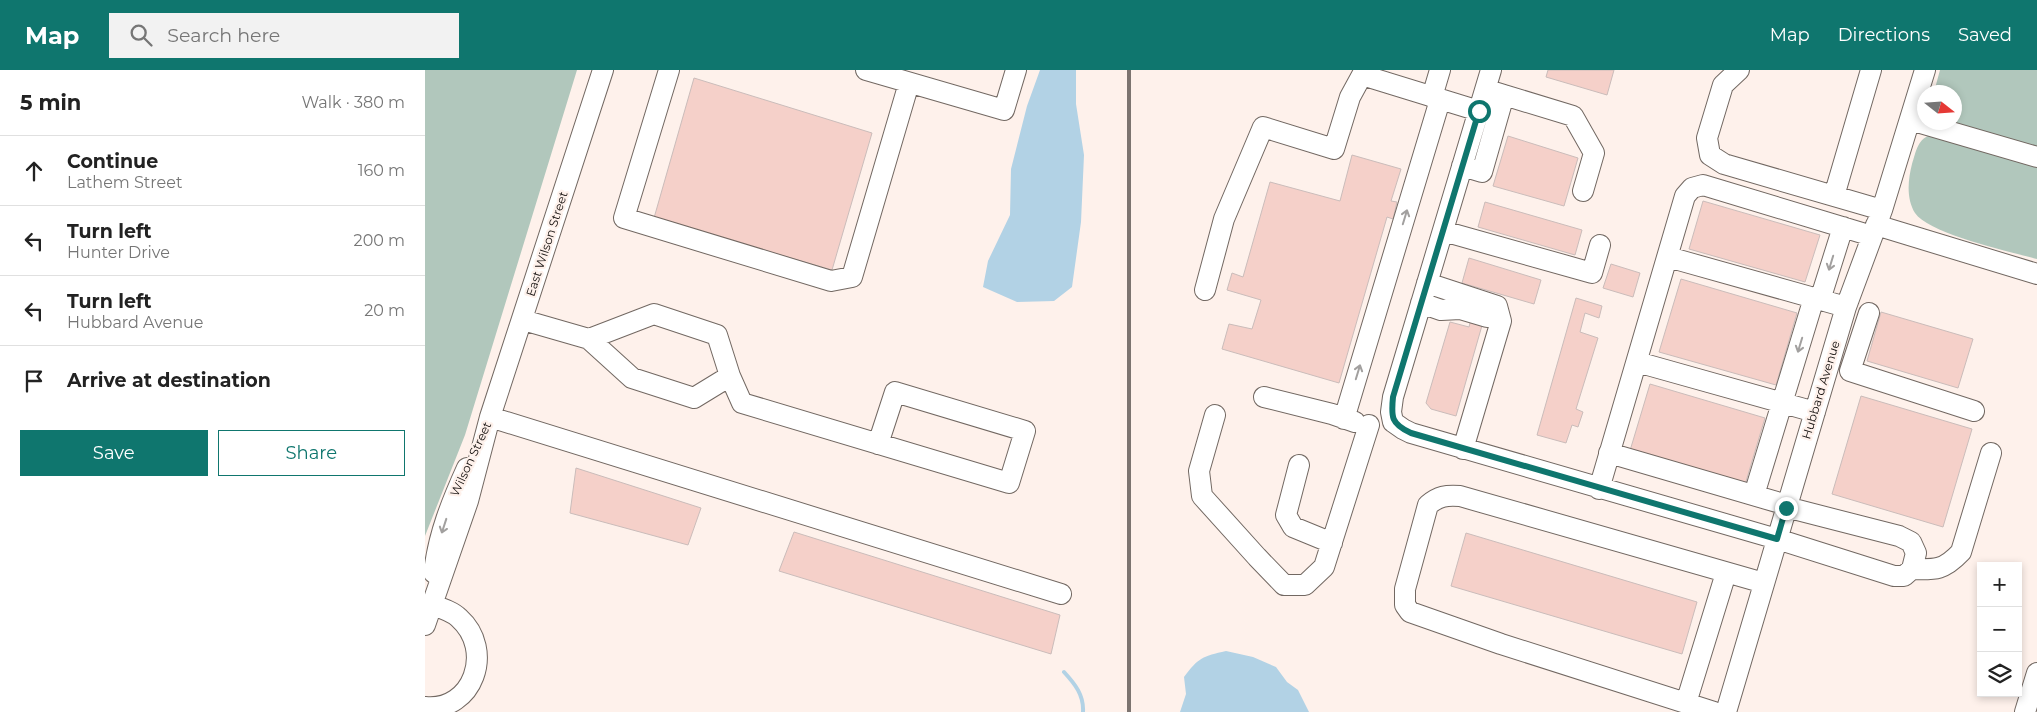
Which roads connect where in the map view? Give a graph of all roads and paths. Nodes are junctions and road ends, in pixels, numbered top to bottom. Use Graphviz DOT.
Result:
graph roads {
  1 [pos="603,70"];
  2 [pos="669,70"];
  3 [pos="866,70"];
  4 [pos="1016,70"];
  5 [pos="1440,70"];
  6 [pos="1491,70"];
  7 [pos="1739,70"];
  8 [pos="1871,70"];
  9 [pos="1925,70"];
  10 [pos="909,83"];
  11 [pos="1485,89"];
  12 [pos="1504,95"];
  13 [pos="1436,99"];
  14 [pos="1479,111"];
  15 [pos="1910,120"];
  16 [pos="2037,157"];
  17 [pos="1462,166"];
  18 [pos="1583,191"];
  19 [pos="1834,196"];
  20 [pos="1877,224"];
  21 [pos="1843,227"];
  22 [pos="1443,231"];
  23 [pos="1600,245"];
  24 [pos="1668,257"];
  25 [pos="2037,274"];
  26 [pos="1427,283"];
  27 [pos="1205,290"];
  28 [pos="1817,299"];
  29 [pos="1421,303"];
  30 [pos="1846,308"];
  31 [pos="1869,313"];
  32 [pos="523,320"];
  33 [pos="1501,321"];
  34 [pos="1838,334"];
  35 [pos="589,339"];
  36 [pos="1860,340"];
  37 [pos="1637,362"];
  38 [pos="730,376"];
  39 [pos="1264,397"];
  40 [pos="1782,403"];
  41 [pos="1974,411"];
  42 [pos="1815,412"];
  43 [pos="1215,415"];
  44 [pos="490,417"];
  45 [pos="1344,419"];
  46 [pos="1393,422"];
  47 [pos="1369,425"];
  48 [pos="878,444"];
  49 [pos="1463,448"];
  50 [pos="1609,453"];
  51 [pos="1991,453"];
  52 [pos="1299,465"];
  53 [pos="1599,489"];
  54 [pos="1754,495"];
  55 [pos="1787,506"];
  56 [pos="1777,539"];
  57 [pos="1332,543"];
  58 [pos="1912,569"];
  59 [pos="1727,572"];
  60 [pos="1764,583"];
  61 [pos="1061,594"];
  62 [pos="428,607"];
  63 [pos="425,625"];
  64 [pos="2037,673"];
  65 [pos="1685,703"];
  66 [pos="425,707"];
  67 [pos="1714,712"];
  68 [pos="1726,712"];
  69 [pos="2025,712"];
  1 -- 32 [label="street, East Wilson Street"];
  2 -- 10 [label="street"];
  3 -- 10 [label="street"];
  4 -- 10 [label="street"];
  5 -- 13 [label="street"];
  6 -- 11 [label="street"];
  7 -- 19 [label="street"];
  8 -- 19 [label="street"];
  9 -- 15 [label="street, Hubbard Avenue"];
  11 -- 12 [label="street"];
  11 -- 14 [label="street"];
  12 -- 17 [label="street"];
  12 -- 18 [label="street"];
  13 -- 14 [label="street"];
  13 -- 27 [label="street"];
  45 -- 13 [label="street, one-way"];
  14 -- 17 [label="street"];
  15 -- 16 [label="street"];
  15 -- 20 [label="street, Hubbard Avenue"];
  17 -- 22 [label="street"];
  19 -- 20 [label="street"];
  20 -- 21 [label="street"];
  20 -- 25 [label="street"];
  20 -- 30 [label="street, Hubbard Avenue"];
  21 -- 24 [label="street"];
  21 -- 28 [label="street, one-way"];
  22 -- 23 [label="street"];
  22 -- 26 [label="street"];
  24 -- 28 [label="street"];
  24 -- 37 [label="street"];
  26 -- 29 [label="street"];
  26 -- 33 [label="street"];
  28 -- 30 [label="street"];
  28 -- 40 [label="street, one-way"];
  29 -- 33 [label="street"];
  29 -- 46 [label="street"];
  30 -- 34 [label="street, Hubbard Avenue"];
  31 -- 36 [label="street"];
  32 -- 35 [label="street"];
  32 -- 44 [label="street, East Wilson Street"];
  33 -- 49 [label="street"];
  34 -- 36 [label="street"];
  34 -- 42 [label="street, Hubbard Avenue"];
  35 -- 38 [label="street"];
  35 -- 38 [label="street"];
  36 -- 41 [label="street"];
  37 -- 40 [label="street"];
  37 -- 50 [label="street"];
  38 -- 48 [label="street"];
  39 -- 45 [label="street"];
  40 -- 42 [label="street"];
  40 -- 54 [label="street"];
  42 -- 55 [label="street, Hubbard Avenue"];
  43 -- 57 [label="street"];
  44 -- 61 [label="street"];
  44 -- 62 [label="street, Wilson Street"];
  45 -- 47 [label="street"];
  46 -- 47 [label="street"];
  46 -- 49 [label="street"];
  47 -- 57 [label="street"];
  48 -- 48 [label="street"];
  49 -- 53 [label="street"];
  50 -- 53 [label="street"];
  50 -- 54 [label="street"];
  51 -- 58 [label="street"];
  52 -- 57 [label="street"];
  53 -- 56 [label="street"];
  54 -- 55 [label="street"];
  55 -- 56 [label="street, Hubbard Avenue"];
  55 -- 58 [label="street"];
  56 -- 58 [label="street"];
  56 -- 60 [label="street, Hubbard Avenue"];
  59 -- 60 [label="street"];
  59 -- 65 [label="street"];
  59 -- 65 [label="street"];
  60 -- 68 [label="street, Hubbard Avenue"];
  62 -- 63 [label="street, Wilson Street"];
  62 -- 66 [label="street"];
  64 -- 69 [label="street"];
  65 -- 67 [label="street"];
}
